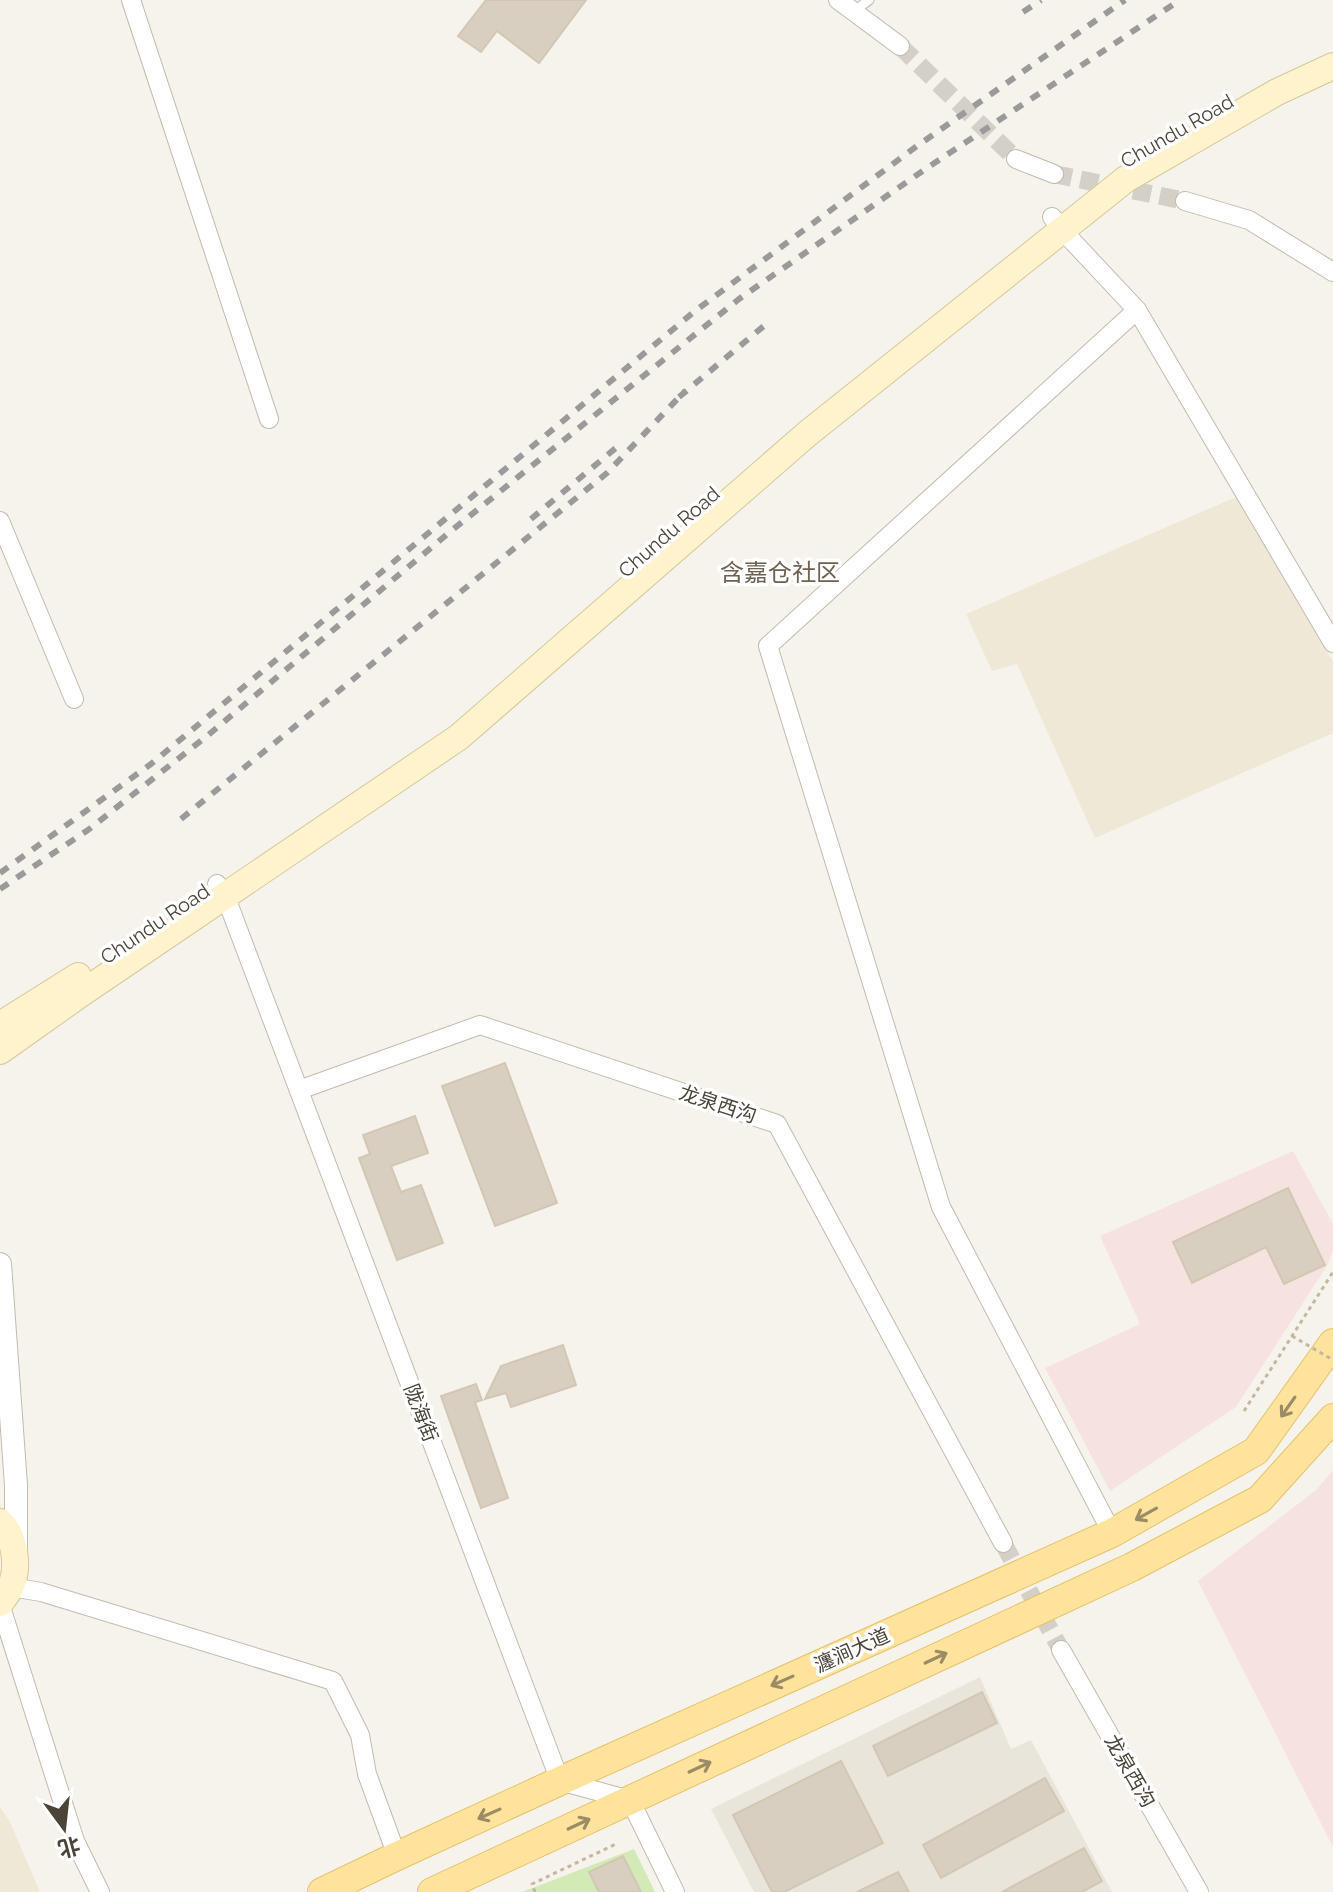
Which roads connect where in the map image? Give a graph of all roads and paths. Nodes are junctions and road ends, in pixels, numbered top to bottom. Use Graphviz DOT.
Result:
graph roads {
  1 [pos="131,0"];
  2 [pos="838,0"];
  3 [pos="869,0"];
  4 [pos="853,12"];
  5 [pos="900,46"];
  6 [pos="1333,48"];
  7 [pos="1333,66"];
  8 [pos="1016,159"];
  9 [pos="1054,174"];
  10 [pos="1185,201"];
  11 [pos="1057,224"];
  12 [pos="1333,272"];
  13 [pos="1137,310"];
  14 [pos="269,419"];
  15 [pos="0,521"];
  16 [pos="1333,643"];
  17 [pos="74,699"];
  18 [pos="221,890"];
  19 [pos="6,1034"];
  20 [pos="299,1090"];
  21 [pos="0,1264"];
  22 [pos="1333,1272"];
  23 [pos="1292,1336"];
  24 [pos="1333,1343"];
  25 [pos="1333,1360"];
  26 [pos="1244,1411"];
  27 [pos="1333,1418"];
  28 [pos="0,1429"];
  29 [pos="0,1474"];
  30 [pos="0,1522"];
  31 [pos="1112,1533"];
  32 [pos="1003,1543"];
  33 [pos="7,1591"];
  34 [pos="1061,1650"];
  35 [pos="560,1781"];
  36 [pos="630,1800"];
  37 [pos="616,1844"];
  38 [pos="397,1856"];
  39 [pos="100,1892"];
  40 [pos="322,1892"];
  41 [pos="432,1892"];
  42 [pos="535,1892"];
  43 [pos="675,1892"];
  44 [pos="1199,1892"];
  1 -- 14 [label="street"];
  2 -- 4 [label="street"];
  3 -- 4 [label="lane"];
  4 -- 5 [label="street"];
  6 -- 11 [label="main road, Chundu Road"];
  7 -- 11 [label="main road, Chundu Road"];
  8 -- 9 [label="street"];
  10 -- 12 [label="street"];
  11 -- 13 [label="street"];
  11 -- 18 [label="main road, Chundu Road"];
  13 -- 16 [label="street"];
  13 -- 31 [label="street"];
  15 -- 17 [label="street"];
  18 -- 19 [label="main road, Chundu Road"];
  18 -- 20 [label="street, 陇海街"];
  20 -- 32 [label="street, 龙泉西沟"];
  20 -- 35 [label="street, 陇海街"];
  21 -- 33 [label="street"];
  22 -- 23 [label="path"];
  23 -- 25 [label="path, bridge"];
  23 -- 26 [label="path"];
  24 -- 31 [label="main road, 瀍涧大道, one-way"];
  36 -- 27 [label="main road, 瀍涧大道, one-way"];
  28 -- 29 [label="street"];
  30 -- 33 [label="main road"];
  31 -- 35 [label="main road, 瀍涧大道, one-way"];
  33 -- 38 [label="street"];
  33 -- 39 [label="street"];
  34 -- 44 [label="street, 龙泉西沟"];
  35 -- 36 [label="street"];
  35 -- 38 [label="main road, 瀍涧大道, one-way"];
  41 -- 36 [label="main road, 瀍涧大道, one-way"];
  36 -- 43 [label="street"];
  37 -- 42 [label="path"];
  38 -- 40 [label="main road, 瀍涧大道"];
}
